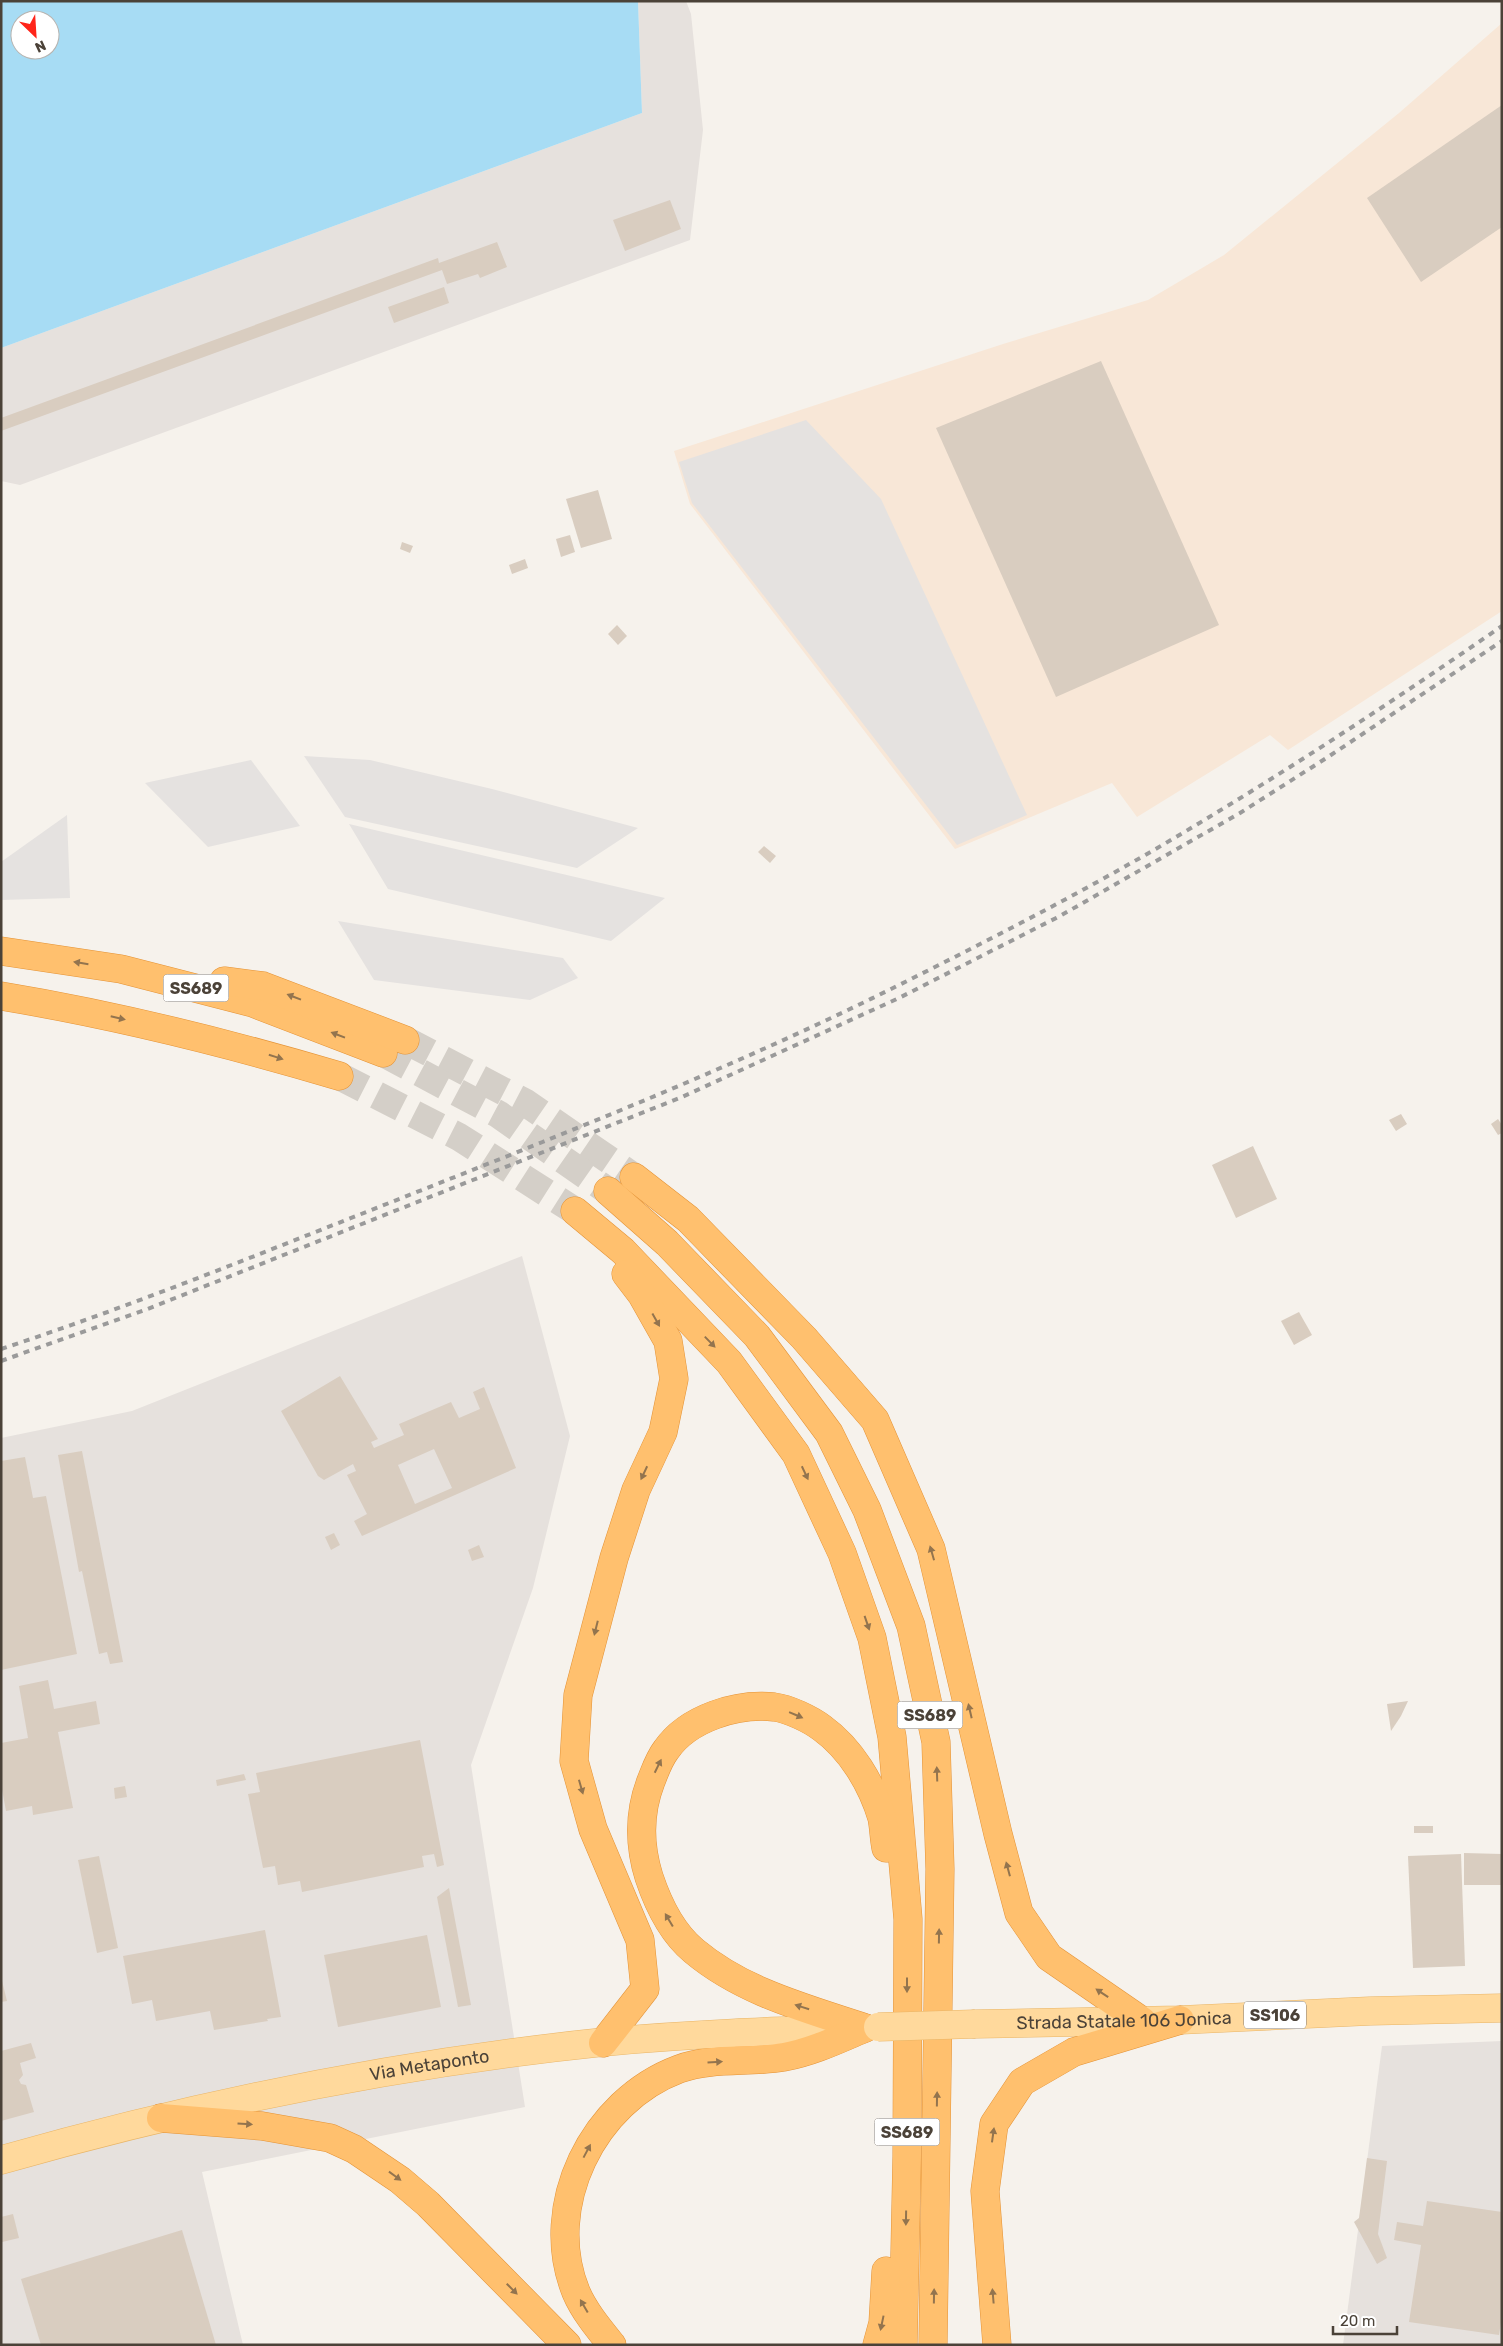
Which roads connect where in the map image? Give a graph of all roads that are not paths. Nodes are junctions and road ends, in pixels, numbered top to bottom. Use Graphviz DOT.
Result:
graph roads {
  1 [pos="1,951"];
  2 [pos="1,996"];
  3 [pos="394,1046"];
  4 [pos="339,1076"];
  5 [pos="634,1177"];
  6 [pos="608,1191"];
  7 [pos="908,1919"];
  8 [pos="1502,2008"];
  9 [pos="1142,2020"];
  10 [pos="1180,2020"];
  11 [pos="872,2027"];
  12 [pos="603,2042"];
  13 [pos="161,2118"];
  14 [pos="907,2156"];
  15 [pos="1,2160"];
  16 [pos="567,2345"];
  17 [pos="612,2345"];
  18 [pos="876,2345"];
  19 [pos="903,2345"];
  20 [pos="933,2345"];
  21 [pos="997,2345"];
  3 -- 1 [label="highway, SS689, one-way"];
  2 -- 4 [label="highway, one-way"];
  9 -- 5 [label="highway, one-way"];
  20 -- 6 [label="highway, SS689, one-way"];
  11 -- 7 [label="highway, one-way"];
  7 -- 12 [label="highway, SS689"];
  7 -- 14 [label="highway, SS689, one-way"];
  8 -- 10 [label="main road, Strada Statale 106 Jonica / SS106"];
  9 -- 10 [label="main road, Strada Statale 106 Jonica / SS106"];
  9 -- 11 [label="main road, Strada Statale 106 Jonica / SS106, bridge"];
  21 -- 10 [label="highway, one-way"];
  11 -- 12 [label="main road, Via Metaponto"];
  17 -- 11 [label="highway, one-way"];
  12 -- 13 [label="main road, Via Metaponto"];
  13 -- 15 [label="main road, Via Metaponto"];
  13 -- 16 [label="highway, one-way"];
  14 -- 18 [label="highway, one-way"];
  14 -- 19 [label="highway, SS689, one-way"];
}
